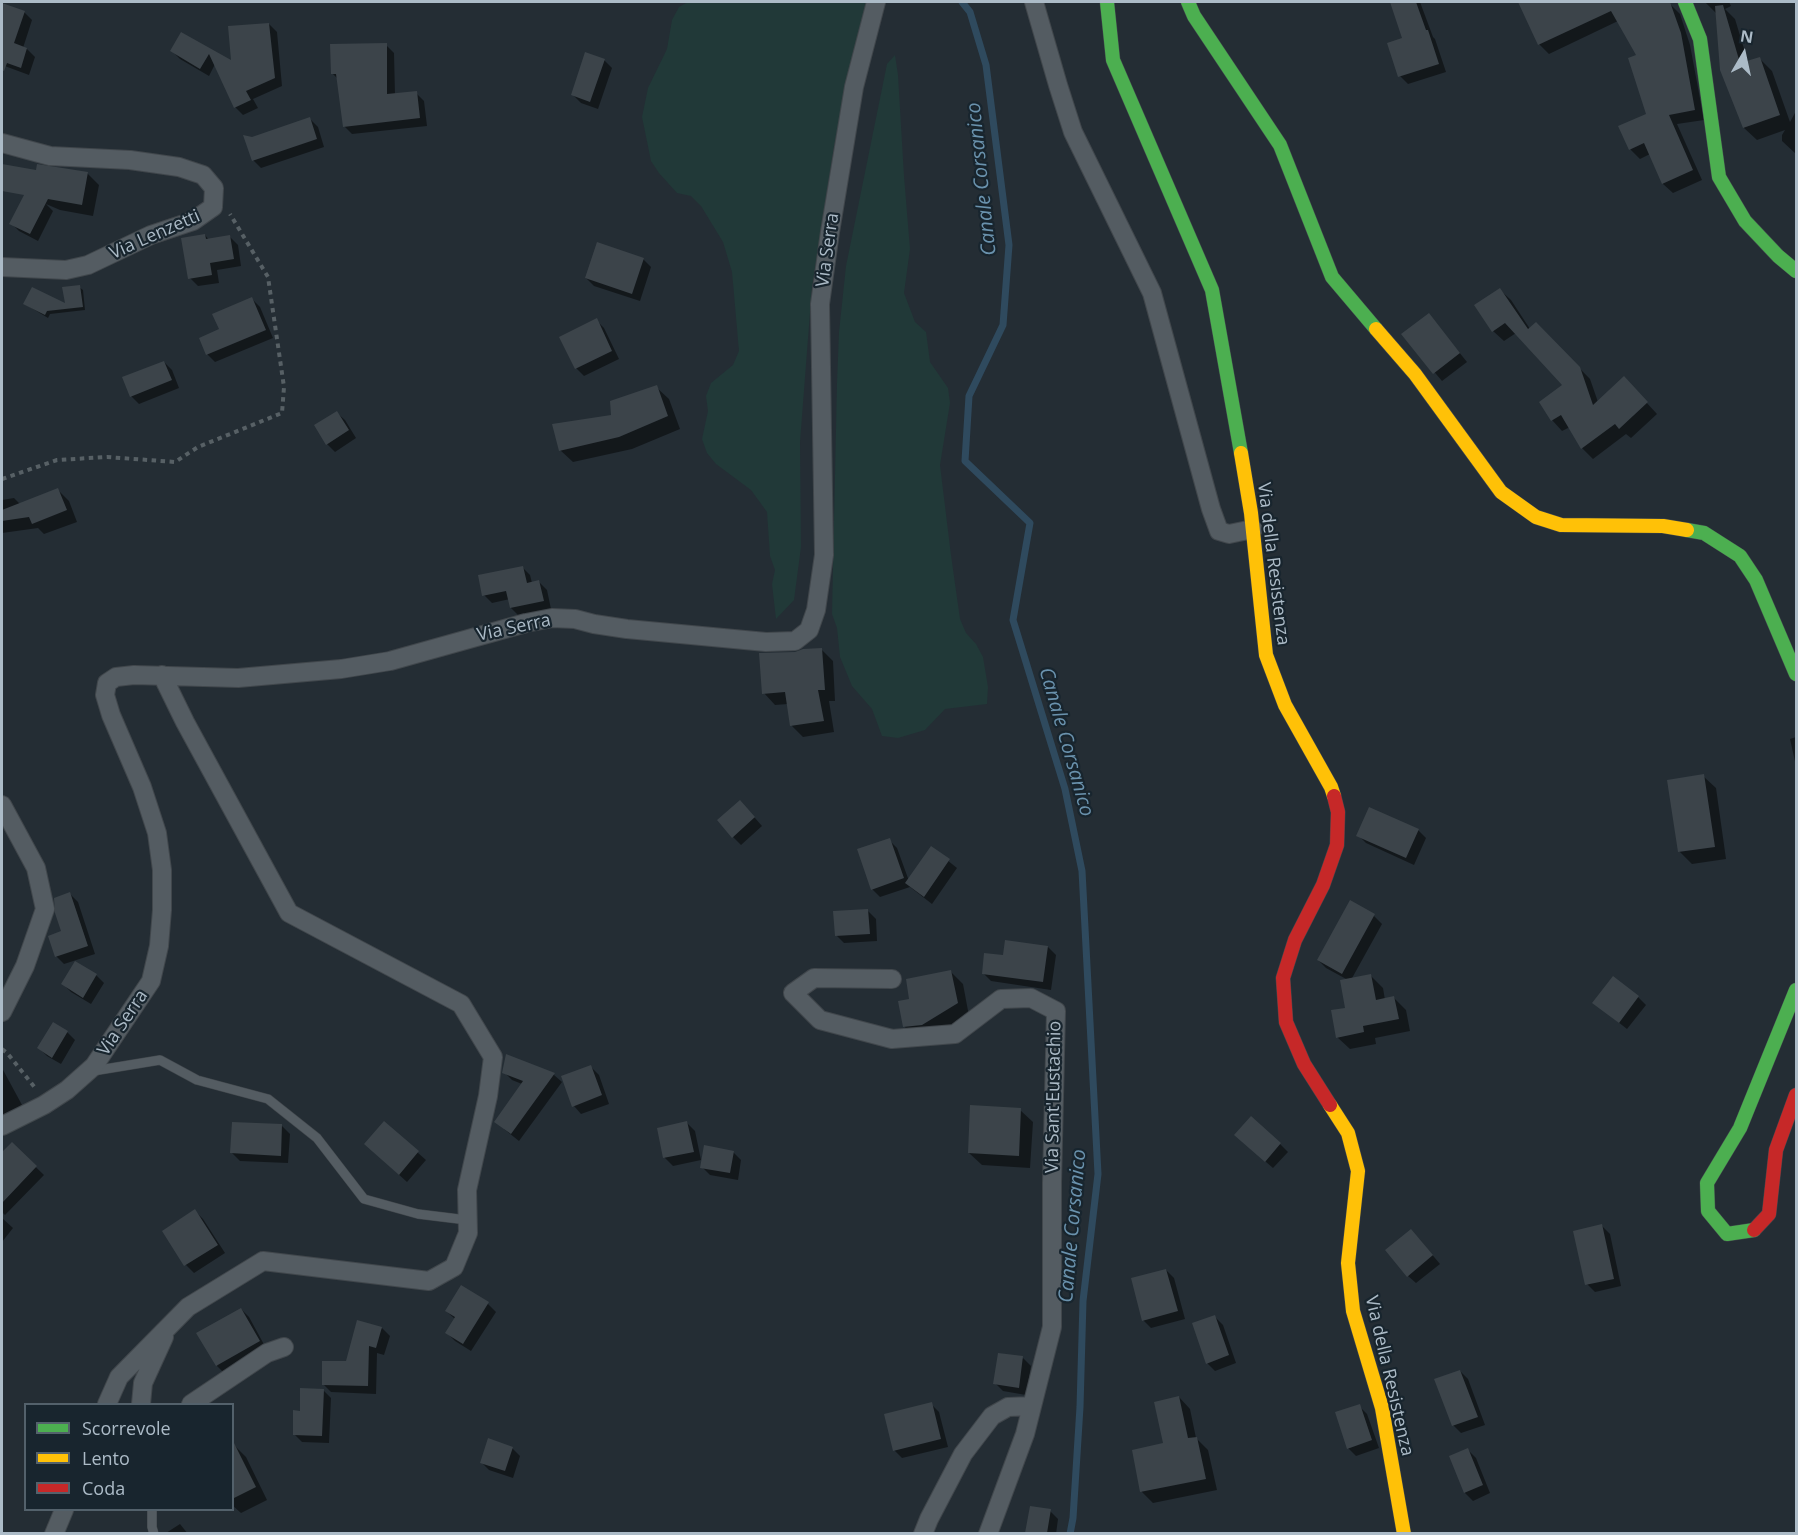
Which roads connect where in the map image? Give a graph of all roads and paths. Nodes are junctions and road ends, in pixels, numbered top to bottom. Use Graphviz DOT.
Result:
graph roads {
  1 [pos="876,2"];
  2 [pos="1034,2"];
  3 [pos="1107,2"];
  4 [pos="1188,2"];
  5 [pos="1685,2"];
  6 [pos="2,143"];
  7 [pos="214,188"];
  8 [pos="2,267"];
  9 [pos="1797,271"];
  10 [pos="2,479"];
  11 [pos="1252,529"];
  12 [pos="1797,674"];
  13 [pos="162,675"];
  14 [pos="2,805"];
  15 [pos="892,979"];
  16 [pos="1797,990"];
  17 [pos="2,1012"];
  18 [pos="2,1049"];
  19 [pos="87,1072"];
  20 [pos="36,1088"];
  21 [pos="1797,1095"];
  22 [pos="2,1126"];
  23 [pos="467,1220"];
  24 [pos="170,1325"];
  25 [pos="284,1347"];
  26 [pos="107,1403"];
  27 [pos="141,1403"];
  28 [pos="192,1403"];
  29 [pos="1032,1406"];
  30 [pos="63,1511"];
  31 [pos="153,1511"];
  32 [pos="54,1533"];
  33 [pos="154,1533"];
  34 [pos="923,1533"];
  35 [pos="988,1533"];
  36 [pos="1404,1533"];
  1 -- 13 [label="street, Via Serra"];
  2 -- 11 [label="street"];
  3 -- 11 [label="street, Via della Resistenza"];
  4 -- 12 [label="street"];
  5 -- 9 [label="street"];
  6 -- 7 [label="street, Via Lenzetti"];
  7 -- 8 [label="street, Via Lenzetti"];
  7 -- 10 [label="path"];
  11 -- 36 [label="street, Via della Resistenza"];
  13 -- 19 [label="street, Via Serra"];
  13 -- 23 [label="street"];
  14 -- 17 [label="street"];
  15 -- 29 [label="street, Via Sant'Eustachio"];
  16 -- 21 [label="street"];
  18 -- 20 [label="path"];
  19 -- 22 [label="street, Via Serra"];
  19 -- 23 [label="lane"];
  23 -- 24 [label="street"];
  24 -- 26 [label="street"];
  24 -- 27 [label="street"];
  25 -- 28 [label="street"];
  29 -- 34 [label="street"];
  29 -- 35 [label="street, Via Sant'Eustachio"];
  30 -- 32 [label="street"];
  31 -- 33 [label="lane"];
}
